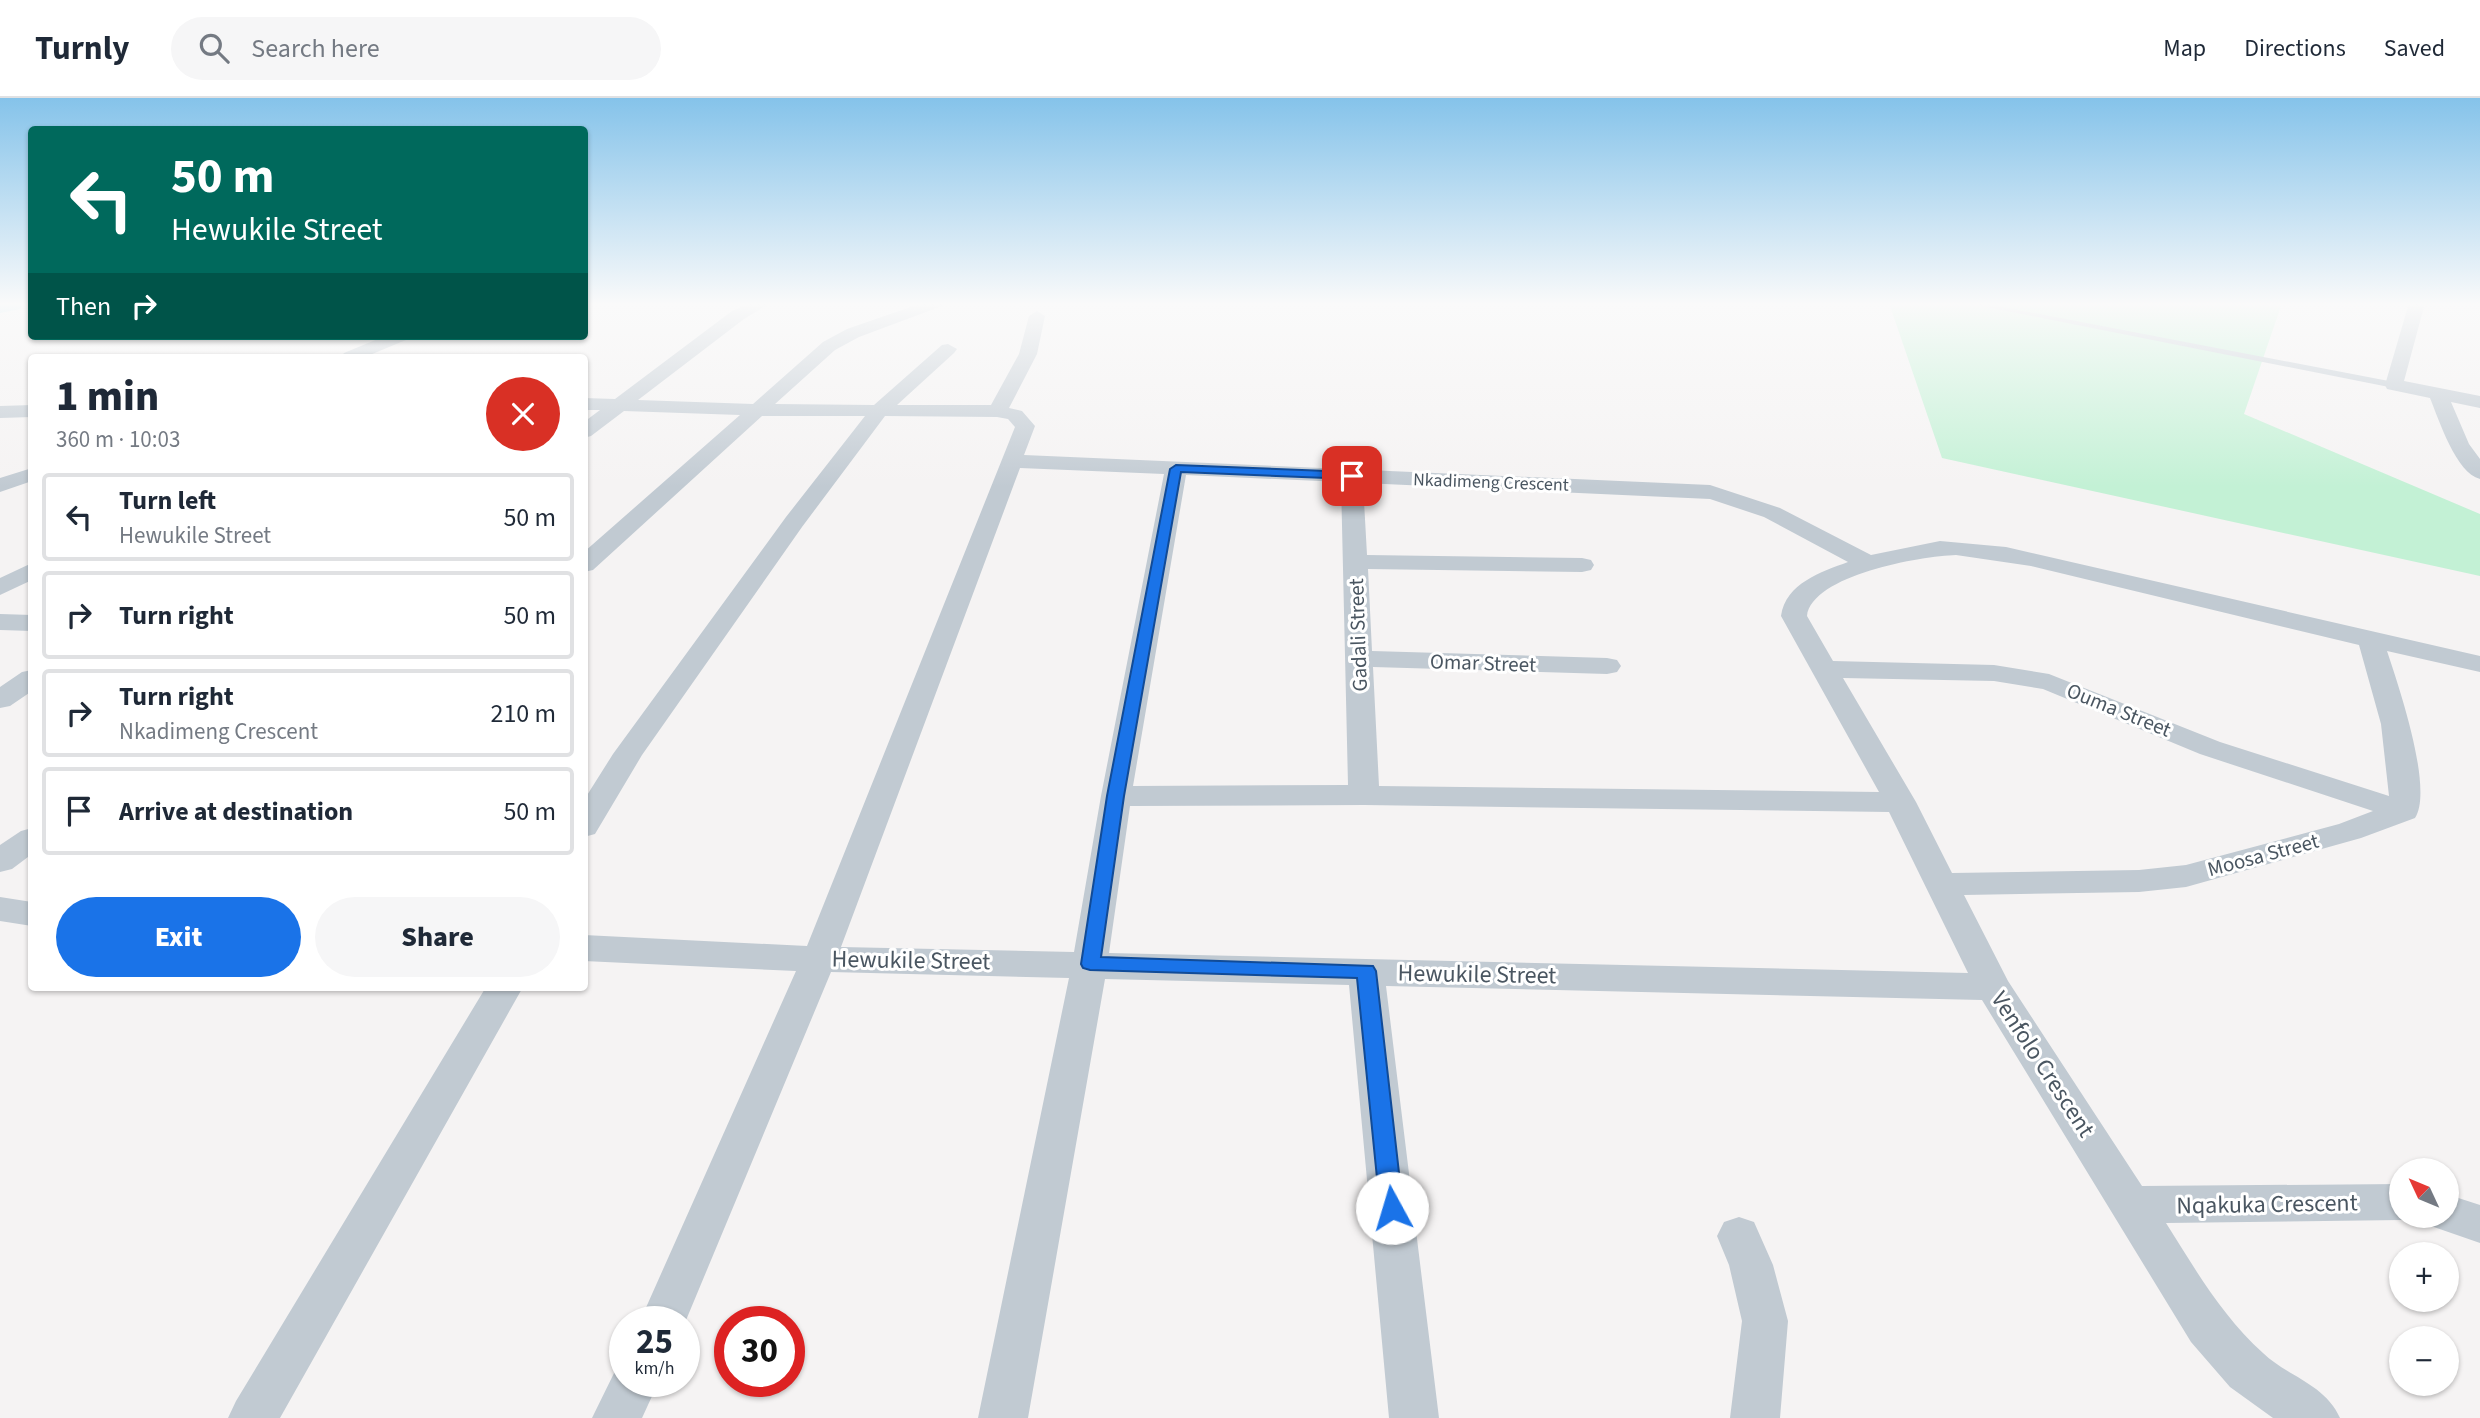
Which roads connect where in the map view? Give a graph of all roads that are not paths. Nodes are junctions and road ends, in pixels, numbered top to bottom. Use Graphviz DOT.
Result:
graph roads {
  1 [pos="673,365"];
  2 [pos="810,365"];
  3 [pos="931,365"];
  4 [pos="1022,365"];
  5 [pos="2292,365"];
  6 [pos="2400,365"];
  7 [pos="2394,384"];
  8 [pos="2438,394"];
  9 [pos="2480,402"];
  10 [pos="588,404"];
  11 [pos="619,406"];
  12 [pos="756,410"];
  13 [pos="880,410"];
  14 [pos="28,411"];
  15 [pos="997,411"];
  16 [pos="0,412"];
  17 [pos="588,429"];
  18 [pos="1013,461"];
  19 [pos="1176,469"];
  20 [pos="2480,473"];
  21 [pos="28,475"];
  22 [pos="1352,476"];
  23 [pos="0,485"];
  24 [pos="588,561"];
  25 [pos="1355,562"];
  26 [pos="1868,563"];
  27 [pos="1582,565"];
  28 [pos="28,572"];
  29 [pos="0,588"];
  30 [pos="0,622"];
  31 [pos="28,623"];
  32 [pos="2371,641"];
  33 [pos="1359,660"];
  34 [pos="2480,664"];
  35 [pos="1606,666"];
  36 [pos="1823,670"];
  37 [pos="28,681"];
  38 [pos="0,700"];
  39 [pos="1364,795"];
  40 [pos="1115,796"];
  41 [pos="1900,802"];
  42 [pos="2404,811"];
  43 [pos="588,820"];
  44 [pos="28,841"];
  45 [pos="0,861"];
  46 [pos="1942,884"];
  47 [pos="0,909"];
  48 [pos="28,914"];
  49 [pos="588,948"];
  50 [pos="819,959"];
  51 [pos="1090,964"];
  52 [pos="1366,971"];
  53 [pos="1993,986"];
  54 [pos="504,991"];
  55 [pos="2389,1202"];
  56 [pos="2133,1205"];
  57 [pos="2459,1217"];
  58 [pos="2480,1224"];
  59 [pos="1739,1236"];
  60 [pos="669,1306"];
  61 [pos="627,1397"];
  62 [pos="253,1418"];
  63 [pos="617,1418"];
  64 [pos="1003,1418"];
  65 [pos="1415,1418"];
  66 [pos="1755,1418"];
  67 [pos="2315,1418"];
  1 -- 11 [label="street"];
  2 -- 12 [label="street"];
  3 -- 13 [label="street"];
  4 -- 15 [label="street"];
  5 -- 7 [label="lane"];
  6 -- 7 [label="street"];
  7 -- 8 [label="street"];
  8 -- 9 [label="street"];
  8 -- 20 [label="street"];
  10 -- 11 [label="street"];
  11 -- 12 [label="street"];
  11 -- 17 [label="street"];
  12 -- 13 [label="street"];
  12 -- 24 [label="street"];
  13 -- 15 [label="street"];
  13 -- 43 [label="street"];
  14 -- 16 [label="street"];
  15 -- 18 [label="street"];
  18 -- 19 [label="street, Nkadimeng Crescent"];
  18 -- 50 [label="street"];
  19 -- 22 [label="street, Nkadimeng Crescent"];
  19 -- 40 [label="street"];
  21 -- 23 [label="street"];
  22 -- 25 [label="street, Gadali Street"];
  22 -- 26 [label="street, Nkadimeng Crescent"];
  25 -- 27 [label="street"];
  25 -- 33 [label="street, Gadali Street"];
  26 -- 32 [label="street"];
  26 -- 36 [label="street, Venfolo Crescent"];
  28 -- 29 [label="street"];
  30 -- 31 [label="street"];
  32 -- 34 [label="street"];
  32 -- 42 [label="street"];
  33 -- 35 [label="street, Omar Street"];
  33 -- 39 [label="street, Gadali Street"];
  36 -- 41 [label="street, Venfolo Crescent"];
  36 -- 42 [label="street, Ouma Street"];
  37 -- 38 [label="street"];
  39 -- 40 [label="street"];
  39 -- 41 [label="street"];
  40 -- 51 [label="street"];
  41 -- 46 [label="street, Venfolo Crescent"];
  42 -- 46 [label="street, Moosa Street"];
  44 -- 45 [label="street"];
  46 -- 53 [label="street, Venfolo Crescent"];
  47 -- 48 [label="street"];
  49 -- 50 [label="street, Hewukile Street"];
  50 -- 51 [label="street, Hewukile Street"];
  50 -- 60 [label="street"];
  51 -- 52 [label="street, Hewukile Street"];
  51 -- 64 [label="street"];
  52 -- 53 [label="street, Hewukile Street"];
  52 -- 65 [label="street"];
  53 -- 56 [label="street, Venfolo Crescent"];
  54 -- 62 [label="street"];
  55 -- 56 [label="street, Nqakuka Crescent"];
  56 -- 67 [label="street, Venfolo Crescent"];
  57 -- 58 [label="street"];
  59 -- 66 [label="street"];
  61 -- 63 [label="street"];
}
